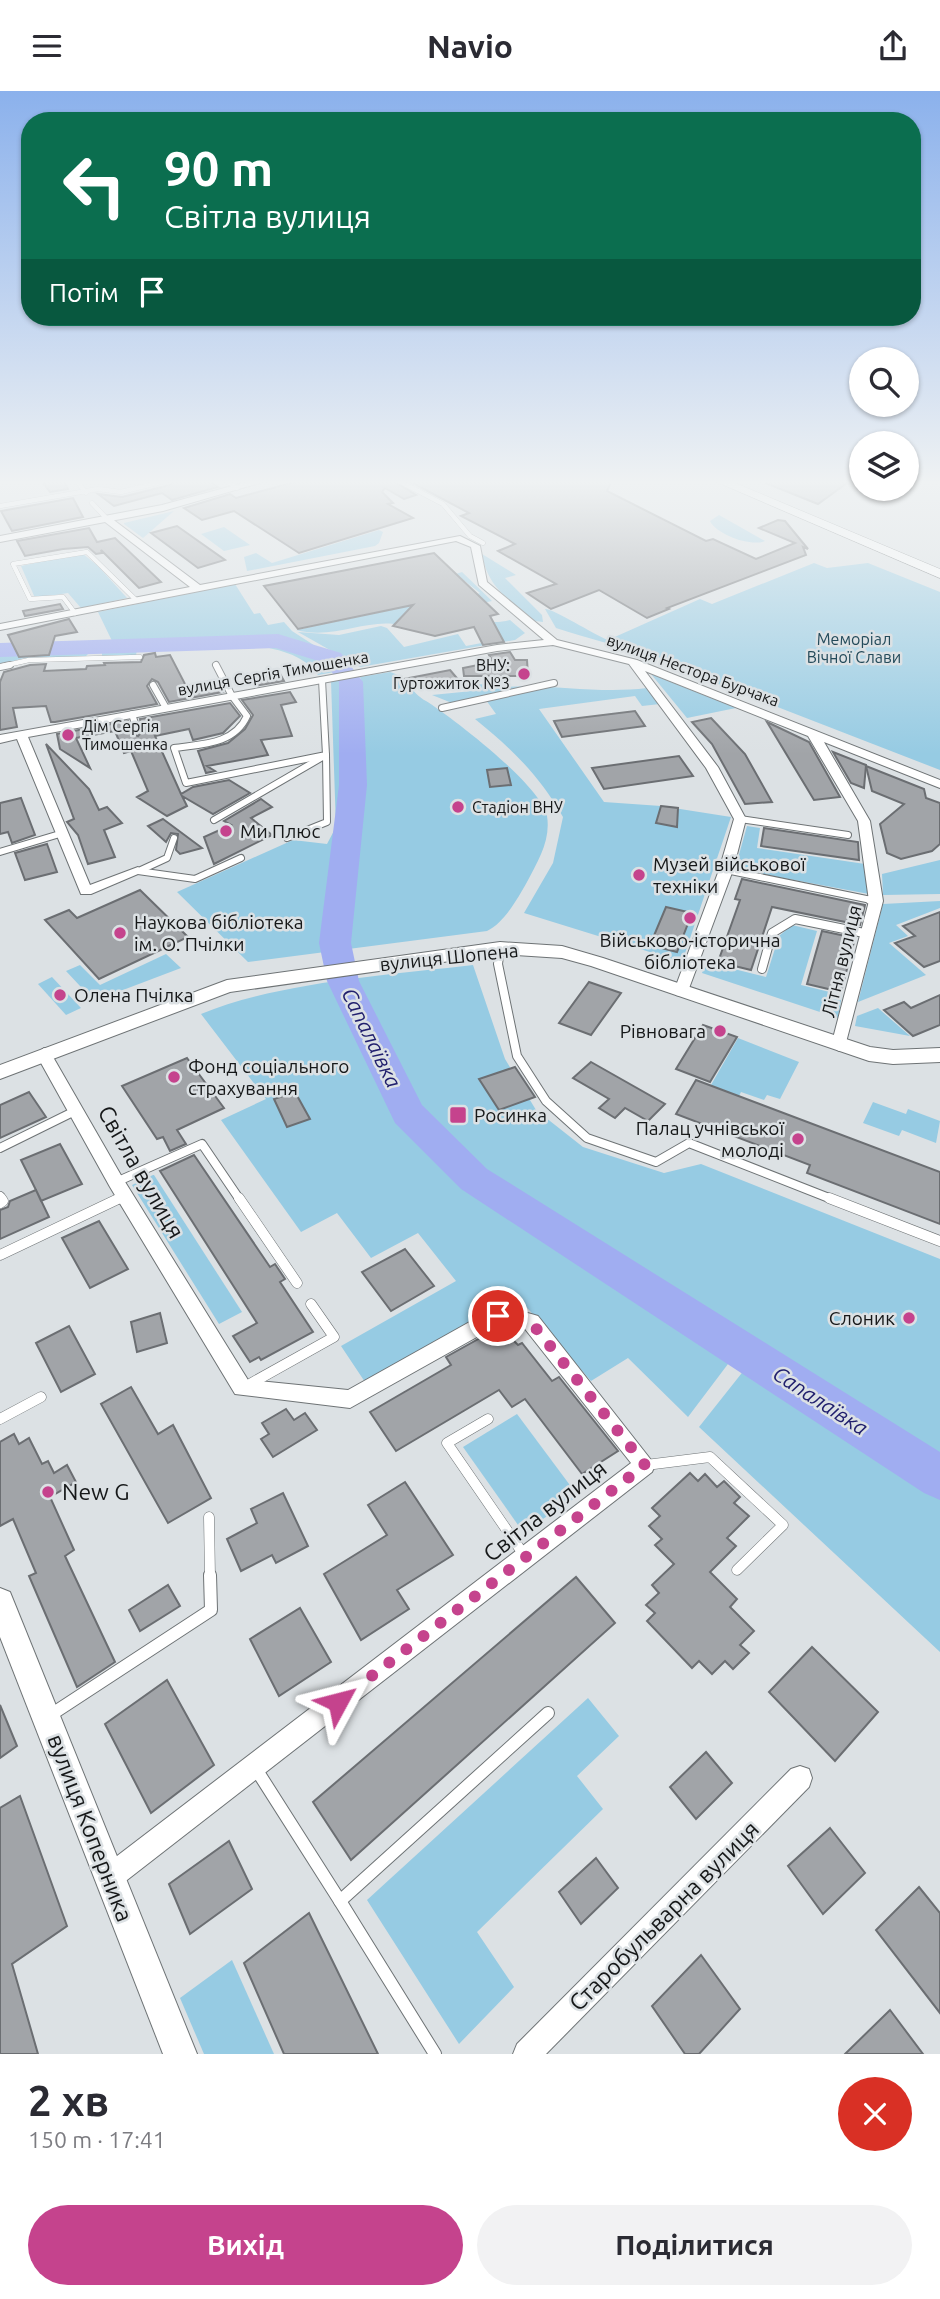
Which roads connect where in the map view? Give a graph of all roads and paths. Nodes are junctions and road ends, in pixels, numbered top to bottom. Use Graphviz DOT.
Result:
graph roads {
  1 [pos="16,572"];
  2 [pos="107,572"];
  3 [pos="176,572"];
  4 [pos="274,572"];
  5 [pos="481,572"];
  6 [pos="196,587"];
  7 [pos="136,600"];
  8 [pos="75,613"];
  9 [pos="0,627"];
  10 [pos="553,642"];
  11 [pos="140,657"];
  12 [pos="633,662"];
  13 [pos="216,664"];
  14 [pos="0,667"];
  15 [pos="328,678"];
  16 [pos="554,683"];
  17 [pos="153,685"];
  18 [pos="232,696"];
  19 [pos="166,708"];
  20 [pos="442,708"];
  21 [pos="132,714"];
  22 [pos="137,730"];
  23 [pos="813,732"];
  24 [pos="21,735"];
  25 [pos="0,739"];
  26 [pos="326,755"];
  27 [pos="940,784"];
  28 [pos="740,819"];
  29 [pos="214,820"];
  30 [pos="63,834"];
  31 [pos="848,835"];
  32 [pos="174,838"];
  33 [pos="287,838"];
  34 [pos="0,852"];
  35 [pos="241,858"];
  36 [pos="726,870"];
  37 [pos="138,871"];
  38 [pos="876,901"];
  39 [pos="869,934"];
  40 [pos="500,948"];
  41 [pos="762,968"];
  42 [pos="681,991"];
  43 [pos="839,1046"];
  44 [pos="44,1054"];
  45 [pos="940,1055"];
  46 [pos="0,1073"];
  47 [pos="77,1110"];
  48 [pos="0,1148"];
  49 [pos="120,1189"];
  50 [pos="0,1196"];
  51 [pos="0,1203"];
  52 [pos="940,1241"];
  53 [pos="0,1255"];
  54 [pos="297,1283"];
  55 [pos="311,1304"];
  56 [pos="242,1388"];
  57 [pos="41,1397"];
  58 [pos="0,1419"];
  59 [pos="488,1419"];
  60 [pos="645,1465"];
  61 [pos="209,1517"];
  62 [pos="526,1557"];
  63 [pos="737,1570"];
  64 [pos="0,1602"];
  65 [pos="548,1713"];
  66 [pos="46,1717"];
  67 [pos="254,1766"];
  68 [pos="800,1777"];
  69 [pos="109,1878"];
  70 [pos="340,1901"];
  71 [pos="180,2054"];
  72 [pos="435,2054"];
  73 [pos="527,2054"];
  1 -- 8 [label="lane"];
  2 -- 7 [label="lane"];
  3 -- 6 [label="street"];
  4 -- 6 [label="street"];
  5 -- 10 [label="street, вулиця Нестора Бурчака"];
  6 -- 7 [label="street"];
  7 -- 8 [label="street"];
  8 -- 9 [label="street"];
  10 -- 12 [label="street, вулиця Нестора Бурчака"];
  10 -- 15 [label="street, вулиця Сергія Тимошенка"];
  11 -- 14 [label="lane"];
  12 -- 23 [label="street, вулиця Нестора Бурчака"];
  12 -- 28 [label="street"];
  13 -- 18 [label="lane"];
  15 -- 18 [label="street, вулиця Сергія Тимошенка"];
  15 -- 26 [label="lane"];
  16 -- 20 [label="lane"];
  17 -- 19 [label="lane"];
  18 -- 19 [label="street, вулиця Сергія Тимошенка"];
  18 -- 26 [label="lane"];
  19 -- 21 [label="street, вулиця Сергія Тимошенка"];
  21 -- 22 [label="lane"];
  21 -- 24 [label="street, вулиця Сергія Тимошенка"];
  23 -- 27 [label="street, вулиця Нестора Бурчака"];
  23 -- 38 [label="street, Літня вулиця"];
  24 -- 25 [label="street, вулиця Сергія Тимошенка"];
  24 -- 30 [label="street"];
  26 -- 29 [label="lane"];
  26 -- 33 [label="lane"];
  28 -- 31 [label="lane"];
  28 -- 36 [label="street"];
  30 -- 34 [label="lane"];
  30 -- 37 [label="street"];
  32 -- 37 [label="lane"];
  35 -- 37 [label="lane"];
  36 -- 38 [label="lane"];
  36 -- 42 [label="street"];
  38 -- 39 [label="street, Літня вулиця"];
  39 -- 41 [label="lane"];
  39 -- 43 [label="street, Літня вулиця"];
  40 -- 42 [label="street, вулиця Шопена"];
  40 -- 44 [label="street, вулиця Шопена"];
  40 -- 52 [label="lane"];
  42 -- 43 [label="street, вулиця Шопена"];
  43 -- 45 [label="street, вулиця Шопена"];
  44 -- 46 [label="street, вулиця Шопена"];
  44 -- 47 [label="street, Світла вулиця"];
  47 -- 48 [label="lane"];
  47 -- 49 [label="street, Світла вулиця"];
  49 -- 53 [label="lane"];
  49 -- 54 [label="lane"];
  49 -- 56 [label="street, Світла вулиця"];
  50 -- 51 [label="lane"];
  55 -- 56 [label="lane"];
  56 -- 60 [label="street"];
  57 -- 58 [label="lane"];
  59 -- 62 [label="lane"];
  60 -- 62 [label="street, Світла вулиця"];
  60 -- 63 [label="lane"];
  61 -- 66 [label="lane"];
  62 -- 67 [label="street, Світла вулиця"];
  64 -- 66 [label="street, вулиця Коперника"];
  65 -- 70 [label="lane"];
  66 -- 69 [label="street, вулиця Коперника"];
  67 -- 69 [label="street, Світла вулиця"];
  67 -- 70 [label="lane"];
  68 -- 73 [label="street, Старобульварна вулиця"];
  69 -- 71 [label="street, вулиця Коперника"];
  70 -- 72 [label="lane"];
}
